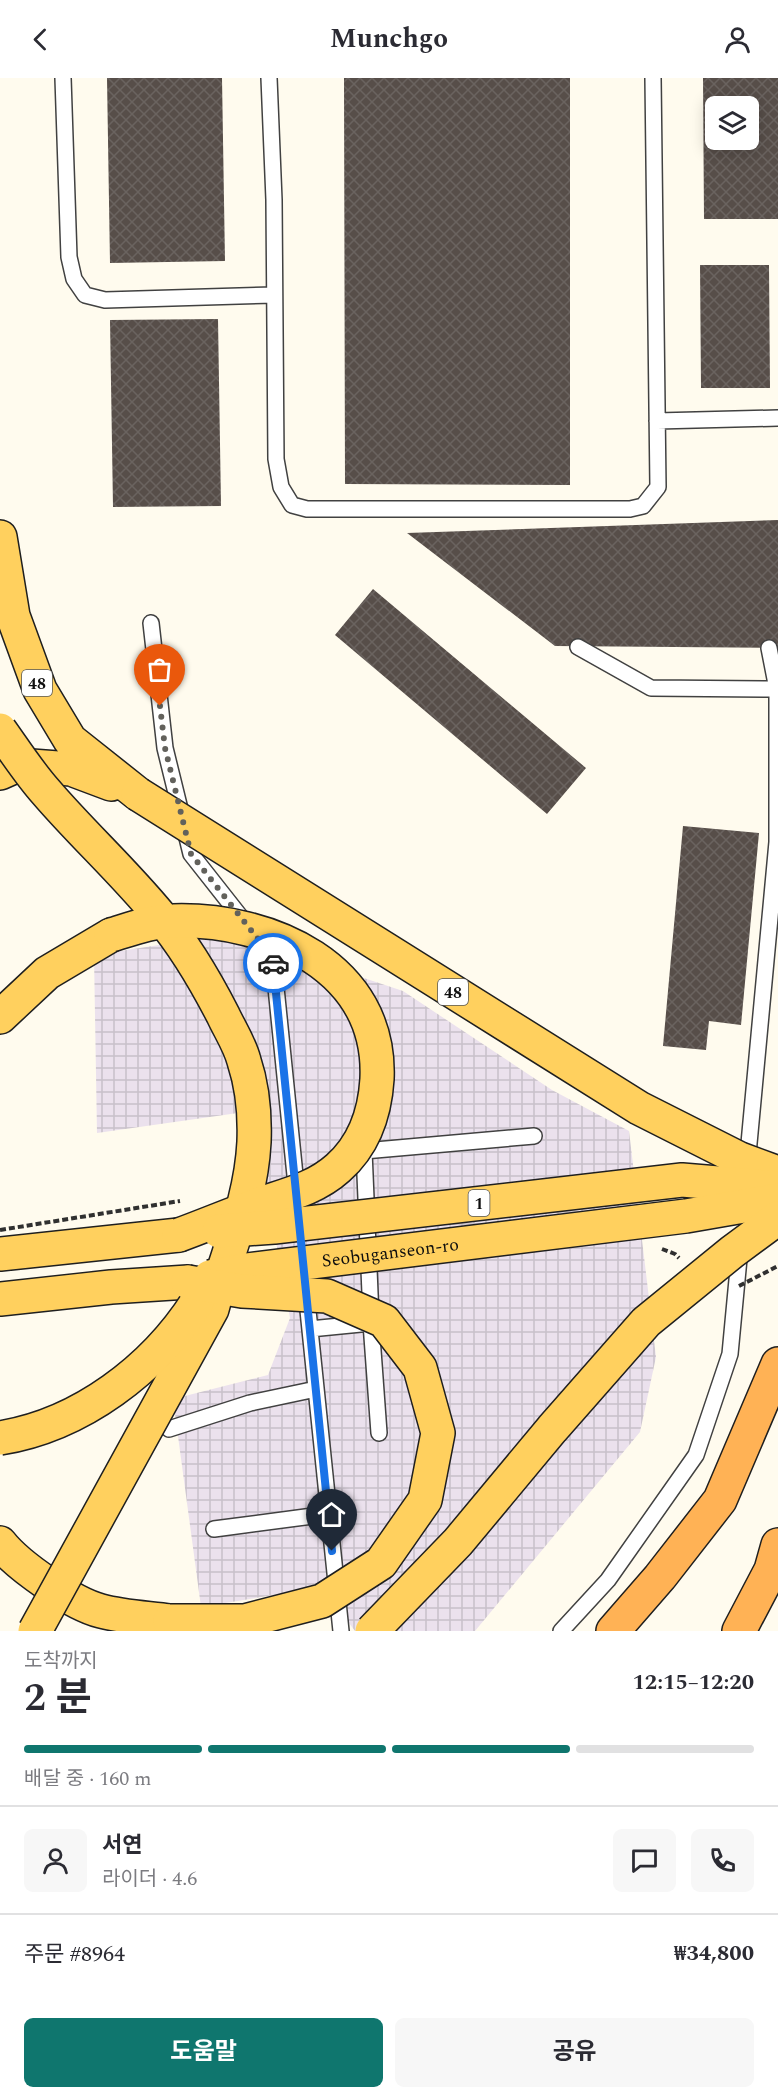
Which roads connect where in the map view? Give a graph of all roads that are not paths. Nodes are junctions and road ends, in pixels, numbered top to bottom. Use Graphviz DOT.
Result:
graph roads {
  1 [pos="63,78"];
  2 [pos="269,78"];
  3 [pos="653,78"];
  4 [pos="274,295"];
  5 [pos="778,418"];
  6 [pos="657,421"];
  7 [pos="0,537"];
  8 [pos="151,623"];
  9 [pos="578,646"];
  10 [pos="769,648"];
  11 [pos="777,689"];
  12 [pos="0,730"];
  13 [pos="0,773"];
  14 [pos="138,794"];
  15 [pos="0,1017"];
  16 [pos="534,1136"];
  17 [pos="778,1173"];
  18 [pos="778,1188"];
  19 [pos="778,1200"];
  20 [pos="548,1207"];
  21 [pos="778,1218"];
  22 [pos="367,1228"];
  23 [pos="179,1235"];
  24 [pos="0,1254"];
  25 [pos="221,1276"];
  26 [pos="188,1282"];
  27 [pos="0,1299"];
  28 [pos="371,1323"];
  29 [pos="310,1329"];
  30 [pos="778,1364"];
  31 [pos="316,1389"];
  32 [pos="169,1430"];
  33 [pos="379,1433"];
  34 [pos="0,1438"];
  35 [pos="328,1514"];
  36 [pos="214,1529"];
  37 [pos="0,1544"];
  38 [pos="778,1545"];
  39 [pos="35,1631"];
  40 [pos="341,1631"];
  41 [pos="372,1631"];
  42 [pos="561,1631"];
  43 [pos="613,1631"];
  44 [pos="740,1631"];
  1 -- 4 [label="lane"];
  2 -- 4 [label="lane"];
  3 -- 6 [label="lane"];
  4 -- 6 [label="lane"];
  5 -- 6 [label="lane"];
  7 -- 14 [label="main road, 48"];
  8 -- 29 [label="lane"];
  9 -- 11 [label="lane"];
  10 -- 11 [label="lane"];
  11 -- 42 [label="lane"];
  12 -- 25 [label="main road, bridge"];
  13 -- 14 [label="main road"];
  14 -- 17 [label="main road, 48, bridge"];
  15 -- 23 [label="main road, bridge"];
  16 -- 22 [label="lane"];
  18 -- 23 [label="main road, 1, bridge"];
  19 -- 26 [label="main road, Seobuganseon-ro / 1, bridge"];
  20 -- 22 [label="lane"];
  21 -- 41 [label="main road, bridge"];
  22 -- 28 [label="lane"];
  23 -- 24 [label="main road, 1"];
  25 -- 34 [label="main road, bridge"];
  25 -- 39 [label="main road, bridge"];
  26 -- 27 [label="main road, Seobuganseon-ro / 1"];
  26 -- 37 [label="main road, bridge"];
  28 -- 29 [label="lane"];
  28 -- 33 [label="lane"];
  29 -- 31 [label="lane"];
  30 -- 43 [label="highway"];
  31 -- 32 [label="lane"];
  31 -- 35 [label="lane"];
  35 -- 36 [label="lane"];
  35 -- 40 [label="lane"];
  38 -- 44 [label="highway"];
}
